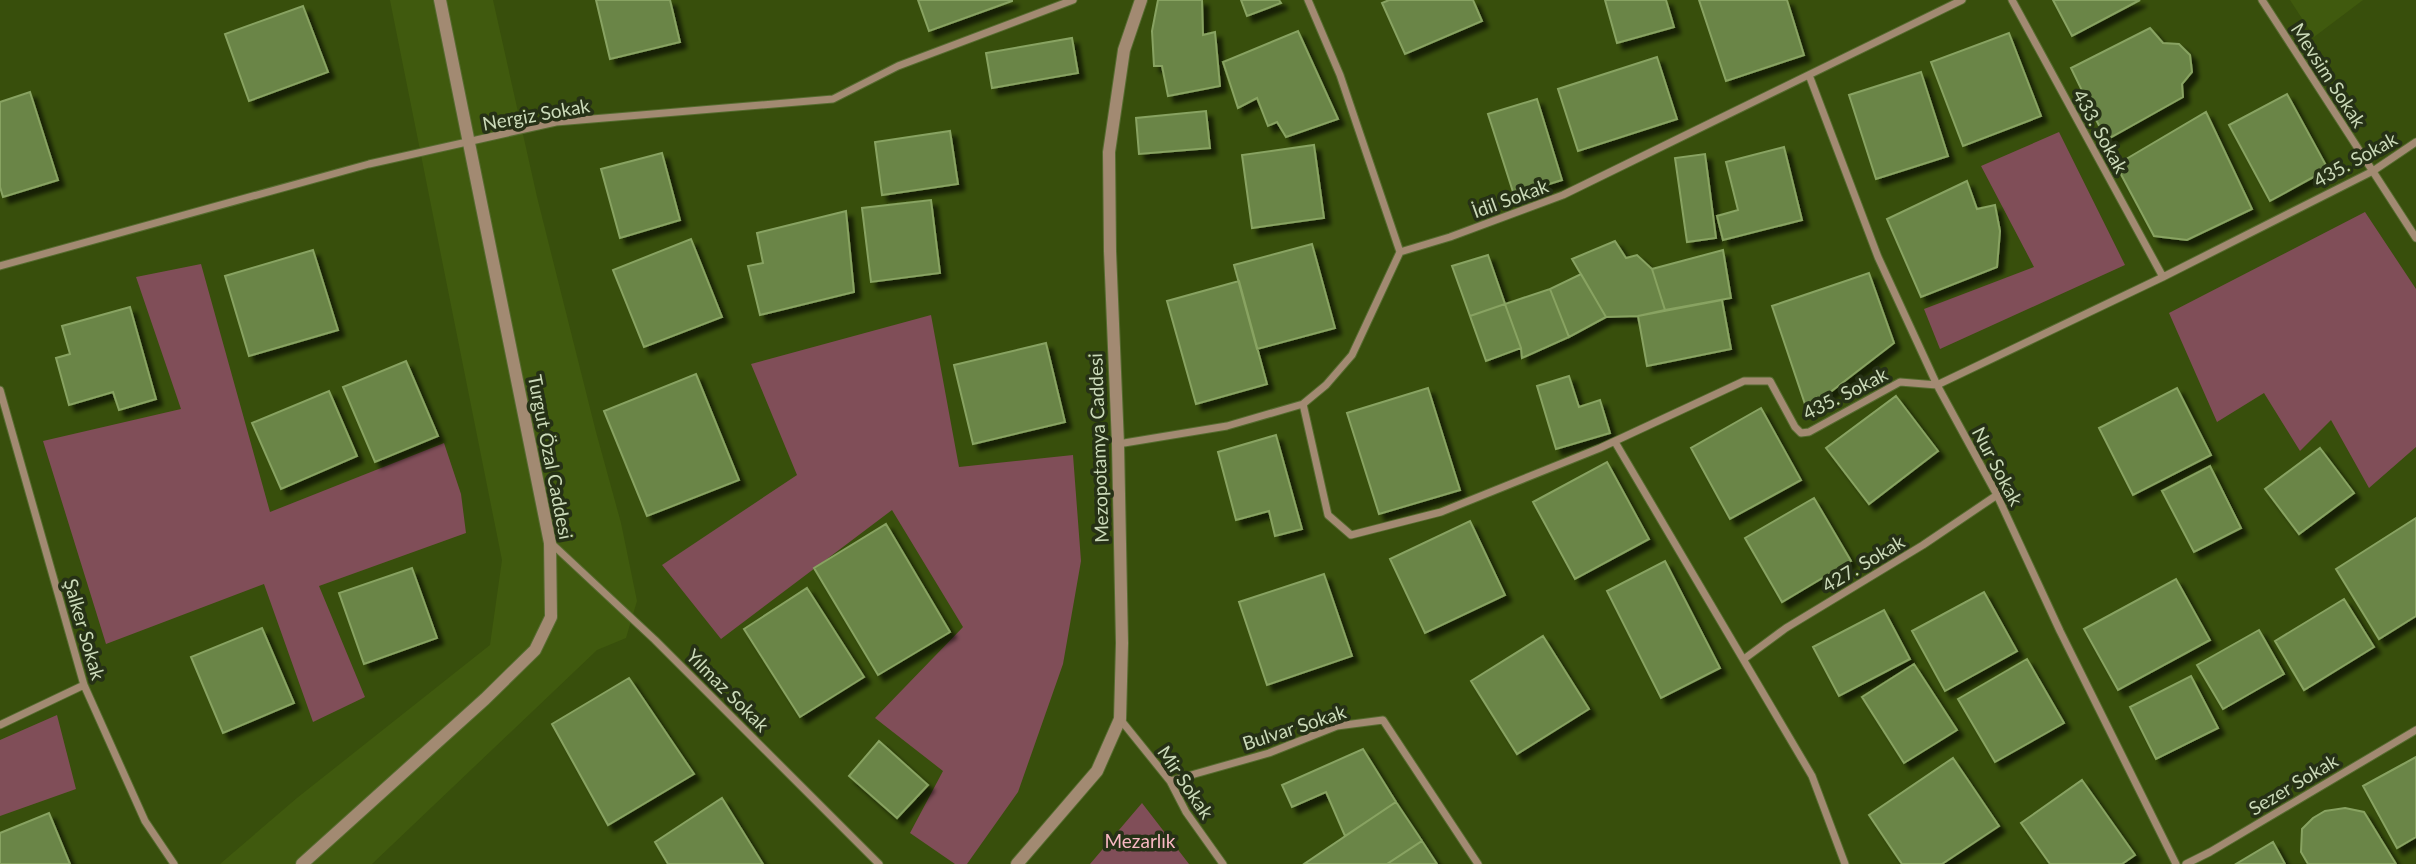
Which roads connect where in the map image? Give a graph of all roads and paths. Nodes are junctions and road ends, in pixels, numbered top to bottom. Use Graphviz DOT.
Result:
graph roads {
  1 [pos="440,0"];
  2 [pos="1073,0"];
  3 [pos="1141,0"];
  4 [pos="1308,0"];
  5 [pos="1962,0"];
  6 [pos="2012,0"];
  7 [pos="2262,0"];
  8 [pos="1809,75"];
  9 [pos="469,142"];
  10 [pos="2416,142"];
  11 [pos="2373,171"];
  12 [pos="2416,238"];
  13 [pos="1400,252"];
  14 [pos="0,266"];
  15 [pos="2163,277"];
  16 [pos="1937,385"];
  17 [pos="0,390"];
  18 [pos="1303,404"];
  19 [pos="1615,442"];
  20 [pos="1118,444"];
  21 [pos="1997,495"];
  22 [pos="550,542"];
  23 [pos="1744,659"];
  24 [pos="84,685"];
  25 [pos="1120,719"];
  26 [pos="0,725"];
  27 [pos="2416,730"];
  28 [pos="1170,781"];
  29 [pos="174,864"];
  30 [pos="302,864"];
  31 [pos="879,864"];
  32 [pos="1017,864"];
  33 [pos="1223,864"];
  34 [pos="1478,864"];
  35 [pos="1845,864"];
  36 [pos="2176,864"];
  37 [pos="2186,864"];
  1 -- 9 [label="street, Turgut Özal Caddesi"];
  2 -- 9 [label="street, Nergiz Sokak"];
  3 -- 20 [label="street, Mezopotamya Caddesi"];
  4 -- 13 [label="street"];
  5 -- 8 [label="street, İdil Sokak"];
  6 -- 15 [label="street, 433. Sokak"];
  7 -- 11 [label="street, Mevsim Sokak"];
  8 -- 13 [label="street, İdil Sokak"];
  8 -- 16 [label="street, Nur Sokak"];
  9 -- 14 [label="street, Nergiz Sokak"];
  9 -- 22 [label="street, Turgut Özal Caddesi"];
  10 -- 11 [label="street, 435. Sokak"];
  11 -- 12 [label="street, Mevsim Sokak"];
  11 -- 15 [label="street, 435. Sokak"];
  13 -- 18 [label="street"];
  15 -- 16 [label="street, 435. Sokak"];
  16 -- 19 [label="street, 435. Sokak"];
  16 -- 21 [label="street, Nur Sokak"];
  17 -- 24 [label="street, Şalker Sokak"];
  18 -- 19 [label="street, 435. Sokak"];
  18 -- 20 [label="street"];
  19 -- 23 [label="street"];
  20 -- 25 [label="street, Mezopotamya Caddesi"];
  21 -- 23 [label="street, 427. Sokak"];
  21 -- 36 [label="street, Nur Sokak"];
  22 -- 30 [label="street, Turgut Özal Caddesi"];
  22 -- 31 [label="street, Yılmaz Sokak"];
  23 -- 35 [label="street"];
  24 -- 26 [label="street"];
  24 -- 29 [label="street, Şalker Sokak"];
  25 -- 28 [label="street, Mir Sokak"];
  25 -- 32 [label="street, Mezopotamya Caddesi"];
  27 -- 37 [label="street, Sezer Sokak"];
  28 -- 33 [label="street, Mir Sokak"];
  28 -- 34 [label="street, Bulvar Sokak"];
}
